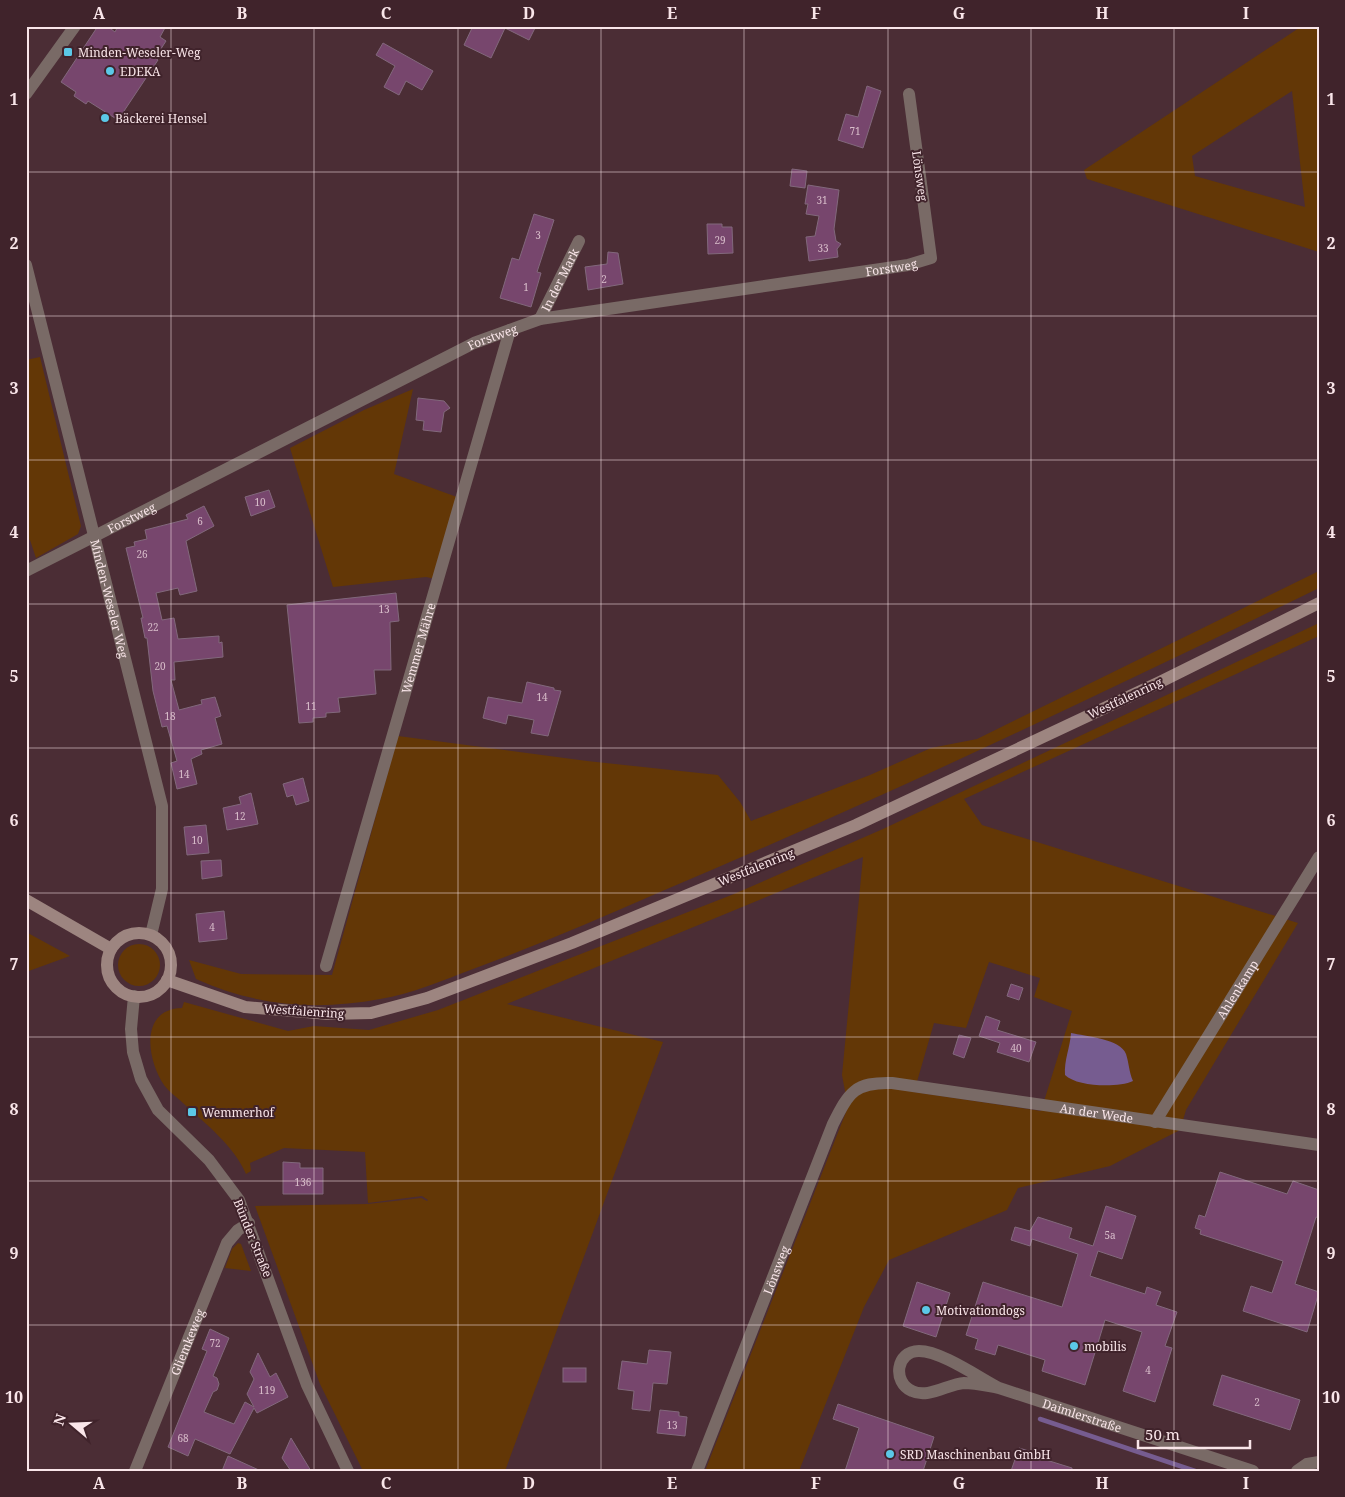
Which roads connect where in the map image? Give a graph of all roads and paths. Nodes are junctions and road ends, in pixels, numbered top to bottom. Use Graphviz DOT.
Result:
graph roads {
  1 [pos="76,26"];
  2 [pos="43,72"];
  3 [pos="26,79"];
  4 [pos="26,94"];
  5 [pos="909,94"];
  6 [pos="579,241"];
  7 [pos="931,258"];
  8 [pos="26,265"];
  9 [pos="540,319"];
  10 [pos="510,330"];
  11 [pos="93,538"];
  12 [pos="26,572"];
  13 [pos="1319,603"];
  14 [pos="1319,857"];
  15 [pos="26,900"];
  16 [pos="151,935"];
  17 [pos="112,949"];
  18 [pos="326,966"];
  19 [pos="167,980"];
  20 [pos="134,996"];
  21 [pos="873,1083"];
  22 [pos="1155,1122"];
  23 [pos="1319,1145"];
  24 [pos="249,1223"];
  25 [pos="999,1388"];
  26 [pos="1319,1462"];
  27 [pos="135,1471"];
  28 [pos="348,1471"];
  29 [pos="697,1471"];
  30 [pos="1253,1471"];
  31 [pos="1297,1471"];
  1 -- 2 [label="street"];
  2 -- 3 [label="street"];
  2 -- 4 [label="street"];
  5 -- 7 [label="street, Lönsweg"];
  6 -- 9 [label="street, In der Mark"];
  7 -- 9 [label="street, Forstweg"];
  8 -- 11 [label="street, Minden-Weseler Weg"];
  9 -- 10 [label="street, Forstweg"];
  10 -- 11 [label="street, Forstweg"];
  10 -- 18 [label="street, Wemmer Mähre"];
  11 -- 12 [label="street, Forstweg"];
  11 -- 16 [label="street, Minden-Weseler Weg"];
  13 -- 19 [label="main road, Westfalenring"];
  14 -- 22 [label="street, Ahlenkamp"];
  15 -- 17 [label="main road"];
  16 -- 17 [label="main road"];
  16 -- 19 [label="main road"];
  17 -- 20 [label="main road"];
  19 -- 20 [label="main road"];
  20 -- 24 [label="street, Bünder Straße"];
  21 -- 22 [label="street, An der Wede"];
  21 -- 29 [label="street, Lönsweg"];
  22 -- 23 [label="street, An der Wede"];
  24 -- 27 [label="street, Gliemkeweg"];
  24 -- 28 [label="street, Bünder Straße"];
  25 -- 25 [label="street, Daimlerstraße"];
  25 -- 30 [label="street, Daimlerstraße"];
  26 -- 31 [label="street"];
}
